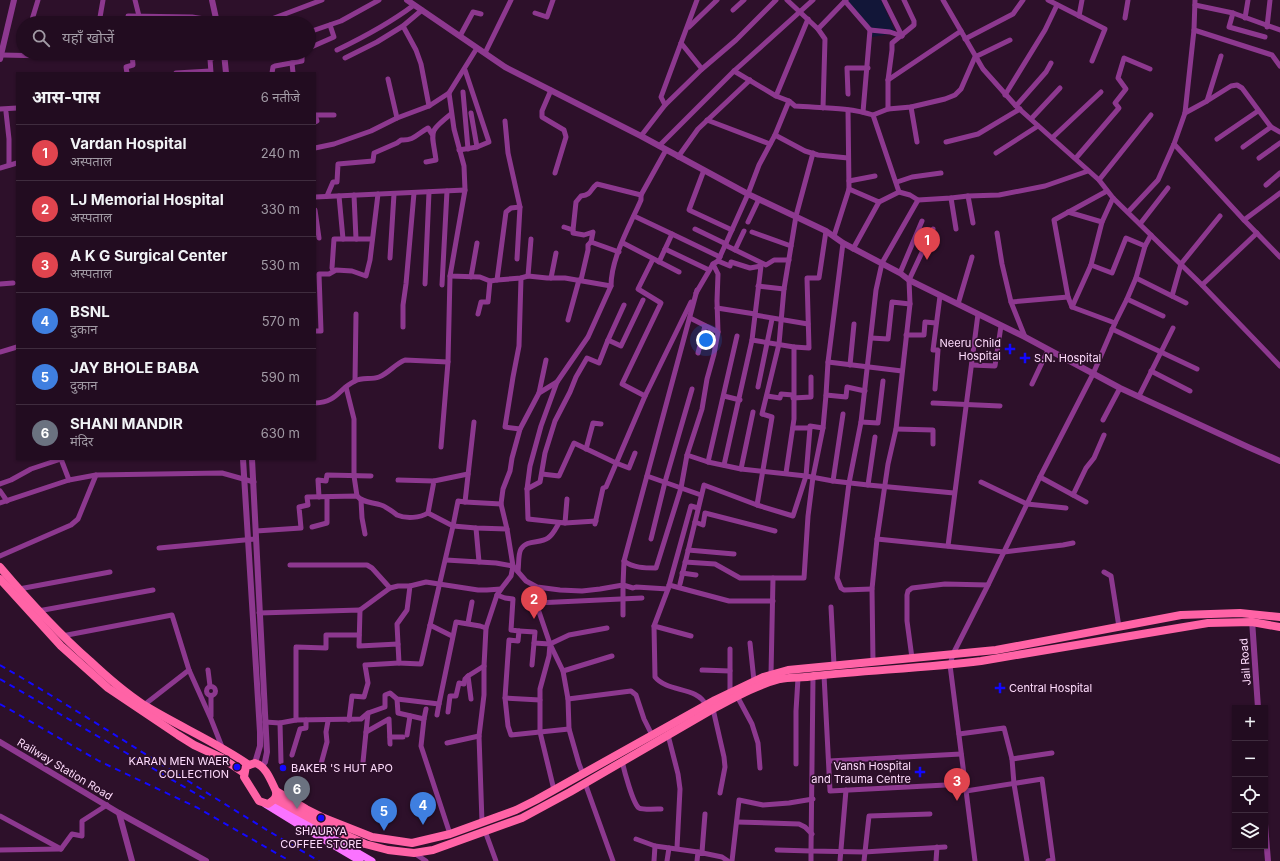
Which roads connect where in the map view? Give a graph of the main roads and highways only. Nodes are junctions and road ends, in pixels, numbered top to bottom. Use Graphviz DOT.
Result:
graph roads {
  1 [pos="0,567"];
  2 [pos="0,579"];
  3 [pos="1280,617"];
  4 [pos="1252,618"];
  5 [pos="1280,627"];
  6 [pos="77,656"];
  7 [pos="733,695"];
  8 [pos="710,707"];
  9 [pos="255,765"];
  10 [pos="244,773"];
  11 [pos="272,799"];
  12 [pos="360,861"];
  13 [pos="372,861"];
  1 -- 6 [label="main road"];
  2 -- 6 [label="main road"];
  3 -- 4 [label="main road"];
  4 -- 5 [label="main road"];
  4 -- 7 [label="main road"];
  4 -- 7 [label="main road"];
  6 -- 9 [label="main road"];
  6 -- 10 [label="main road"];
  7 -- 8 [label="main road"];
  8 -- 11 [label="main road"];
  8 -- 11 [label="main road"];
  9 -- 10 [label="main road"];
  9 -- 11 [label="main road"];
  10 -- 11 [label="main road"];
  11 -- 12 [label="main road"];
  11 -- 13 [label="main road"];
}
